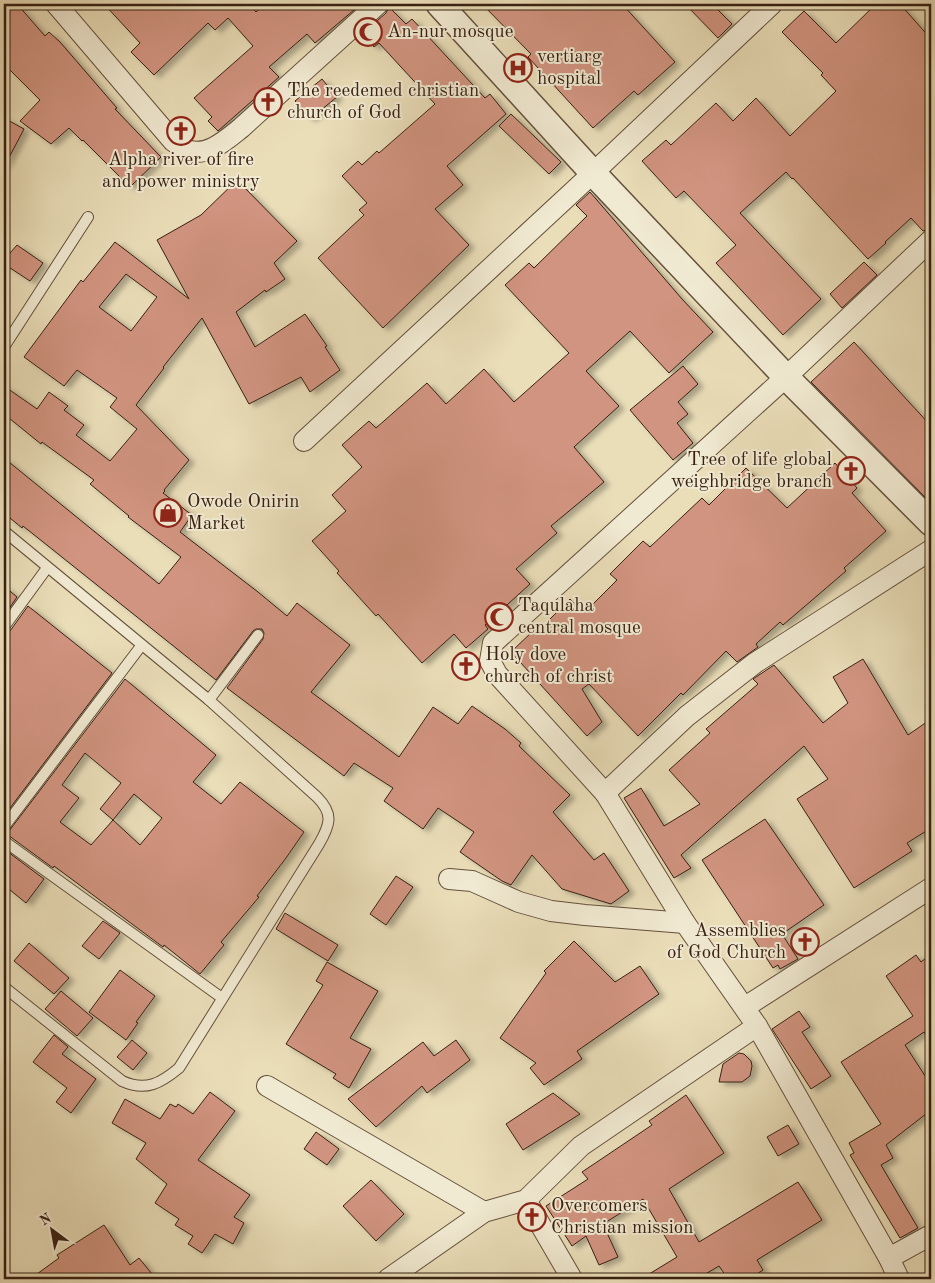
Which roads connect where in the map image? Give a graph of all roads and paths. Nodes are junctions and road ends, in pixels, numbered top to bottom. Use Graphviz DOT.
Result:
graph roads {
  1 [pos="56,4"];
  2 [pos="378,4"];
  3 [pos="438,4"];
  4 [pos="772,4"];
  5 [pos="593,174"];
  6 [pos="88,217"];
  7 [pos="931,240"];
  8 [pos="4,346"];
  9 [pos="786,377"];
  10 [pos="304,441"];
  11 [pos="931,523"];
  12 [pos="4,531"];
  13 [pos="931,550"];
  14 [pos="47,568"];
  15 [pos="4,627"];
  16 [pos="258,635"];
  17 [pos="141,646"];
  18 [pos="209,700"];
  19 [pos="605,793"];
  20 [pos="4,827"];
  21 [pos="4,841"];
  22 [pos="449,879"];
  23 [pos="931,888"];
  24 [pos="685,923"];
  25 [pos="4,987"];
  26 [pos="222,998"];
  27 [pos="745,1007"];
  28 [pos="757,1026"];
  29 [pos="267,1086"];
  30 [pos="526,1200"];
  31 [pos="484,1212"];
  32 [pos="931,1234"];
  33 [pos="890,1258"];
  34 [pos="388,1279"];
  35 [pos="572,1279"];
  36 [pos="899,1279"];
  1 -- 2 [label="street"];
  3 -- 5 [label="street"];
  4 -- 5 [label="street"];
  5 -- 9 [label="street"];
  5 -- 10 [label="street"];
  6 -- 8 [label="lane"];
  7 -- 9 [label="street"];
  9 -- 11 [label="street"];
  9 -- 19 [label="street"];
  12 -- 14 [label="lane"];
  13 -- 19 [label="street"];
  14 -- 15 [label="lane"];
  14 -- 17 [label="lane"];
  16 -- 18 [label="lane"];
  17 -- 18 [label="lane"];
  17 -- 20 [label="lane"];
  18 -- 26 [label="lane"];
  19 -- 24 [label="street"];
  21 -- 26 [label="lane"];
  22 -- 24 [label="street"];
  23 -- 27 [label="street"];
  24 -- 27 [label="street"];
  25 -- 26 [label="lane"];
  27 -- 28 [label="street"];
  28 -- 30 [label="street"];
  28 -- 33 [label="street"];
  29 -- 31 [label="street"];
  30 -- 31 [label="street"];
  30 -- 35 [label="street"];
  31 -- 34 [label="street"];
  32 -- 33 [label="street"];
  33 -- 36 [label="street"];
}
